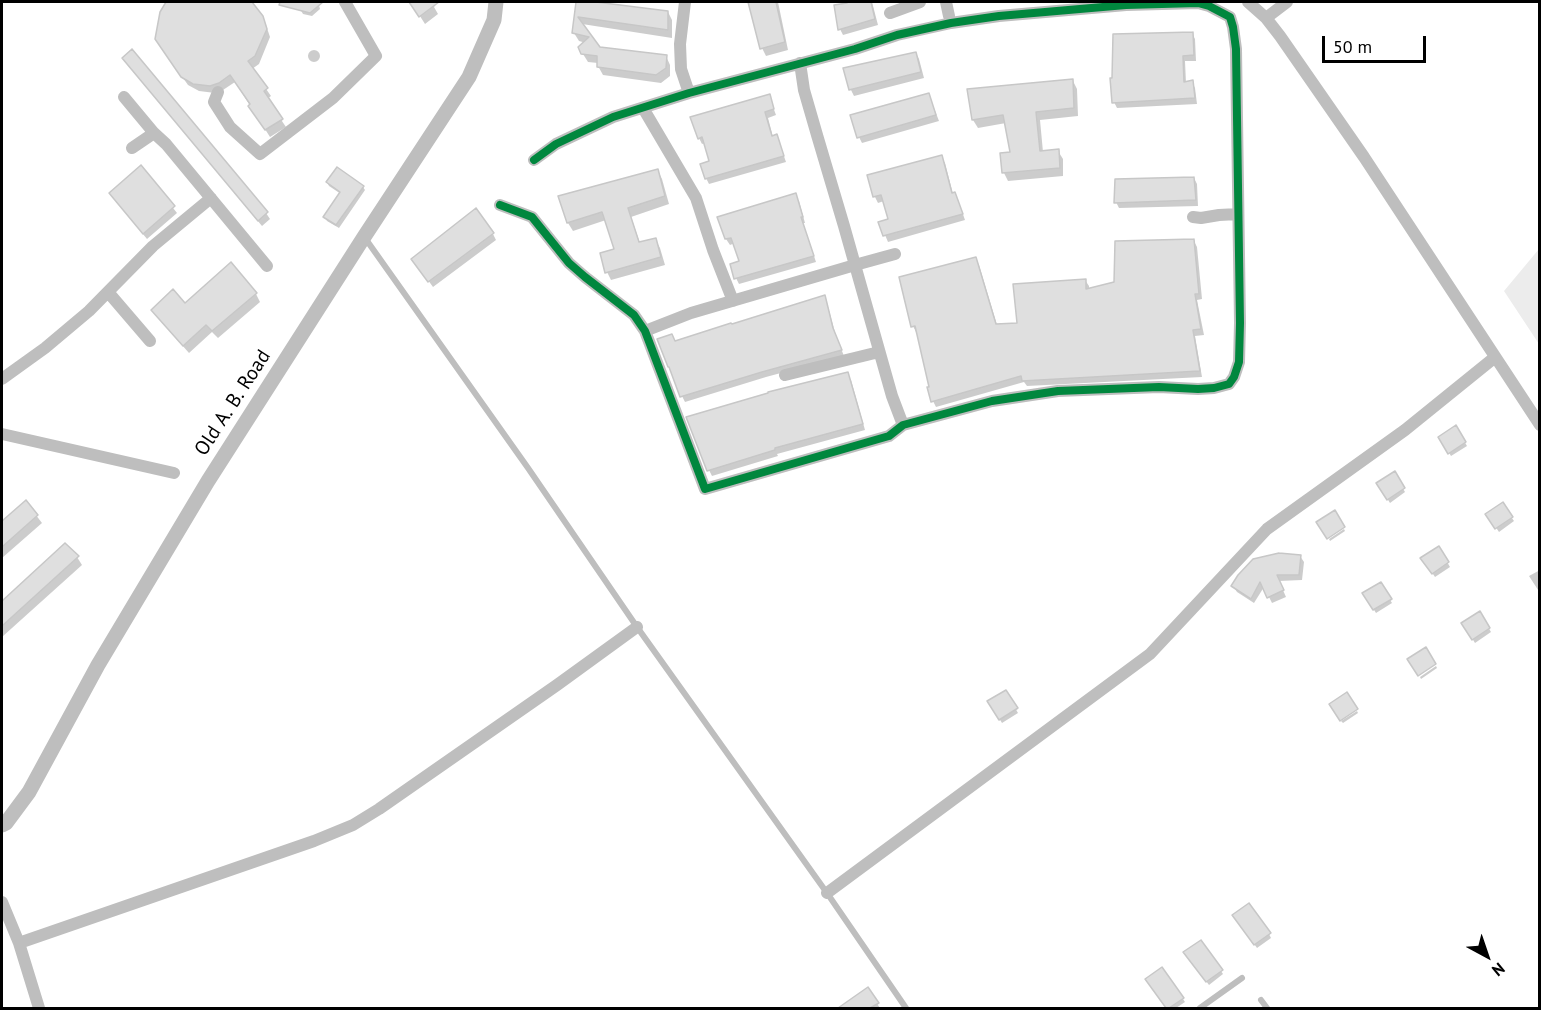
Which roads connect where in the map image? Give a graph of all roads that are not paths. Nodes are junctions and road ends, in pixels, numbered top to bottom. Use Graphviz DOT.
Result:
graph roads {
  1 [pos="345,2"];
  2 [pos="496,2"];
  3 [pos="685,2"];
  4 [pos="920,2"];
  5 [pos="946,2"];
  6 [pos="1248,2"];
  7 [pos="1287,2"];
  8 [pos="890,14"];
  9 [pos="949,16"];
  10 [pos="1266,18"];
  11 [pos="800,63"];
  12 [pos="218,92"];
  13 [pos="689,93"];
  14 [pos="124,97"];
  15 [pos="643,108"];
  16 [pos="154,133"];
  17 [pos="132,148"];
  18 [pos="534,160"];
  19 [pos="211,198"];
  20 [pos="500,205"];
  21 [pos="1238,214"];
  22 [pos="1193,217"];
  23 [pos="364,237"];
  24 [pos="895,254"];
  25 [pos="855,265"];
  26 [pos="267,266"];
  27 [pos="108,292"];
  28 [pos="733,301"];
  29 [pos="645,331"];
  30 [pos="150,341"];
  31 [pos="879,352"];
  32 [pos="1494,358"];
  33 [pos="785,375"];
  34 [pos="2,379"];
  35 [pos="903,425"];
  36 [pos="1539,425"];
  37 [pos="2,434"];
  38 [pos="174,473"];
  39 [pos="637,627"];
  40 [pos="2,825"];
  41 [pos="827,893"];
  42 [pos="2,902"];
  43 [pos="19,944"];
  44 [pos="1242,978"];
  45 [pos="1261,1000"];
  46 [pos="39,1008"];
  47 [pos="906,1008"];
  48 [pos="1200,1008"];
  49 [pos="1267,1008"];
  1 -- 12 [label="street"];
  2 -- 23 [label="street, Old A. B. Road"];
  3 -- 13 [label="street"];
  4 -- 8 [label="street"];
  5 -- 9 [label="street"];
  6 -- 10 [label="street"];
  7 -- 10 [label="street"];
  10 -- 32 [label="street"];
  11 -- 13 [label="street"];
  11 -- 21 [label="street"];
  11 -- 25 [label="street"];
  13 -- 15 [label="street"];
  14 -- 16 [label="street"];
  15 -- 18 [label="street"];
  15 -- 28 [label="street"];
  16 -- 17 [label="street"];
  16 -- 19 [label="street"];
  19 -- 26 [label="street"];
  19 -- 27 [label="street"];
  20 -- 29 [label="street"];
  21 -- 22 [label="street"];
  21 -- 35 [label="street"];
  23 -- 39 [label="lane"];
  23 -- 40 [label="street, Old A. B. Road"];
  24 -- 25 [label="street"];
  25 -- 28 [label="street"];
  25 -- 31 [label="street"];
  27 -- 30 [label="street"];
  27 -- 34 [label="street"];
  28 -- 29 [label="street"];
  29 -- 35 [label="street"];
  31 -- 33 [label="street"];
  31 -- 35 [label="street"];
  32 -- 36 [label="street"];
  32 -- 41 [label="street"];
  37 -- 38 [label="street"];
  39 -- 41 [label="lane"];
  39 -- 43 [label="street"];
  41 -- 47 [label="lane"];
  42 -- 43 [label="street"];
  43 -- 46 [label="street"];
  44 -- 48 [label="lane"];
  45 -- 49 [label="lane"];
}
